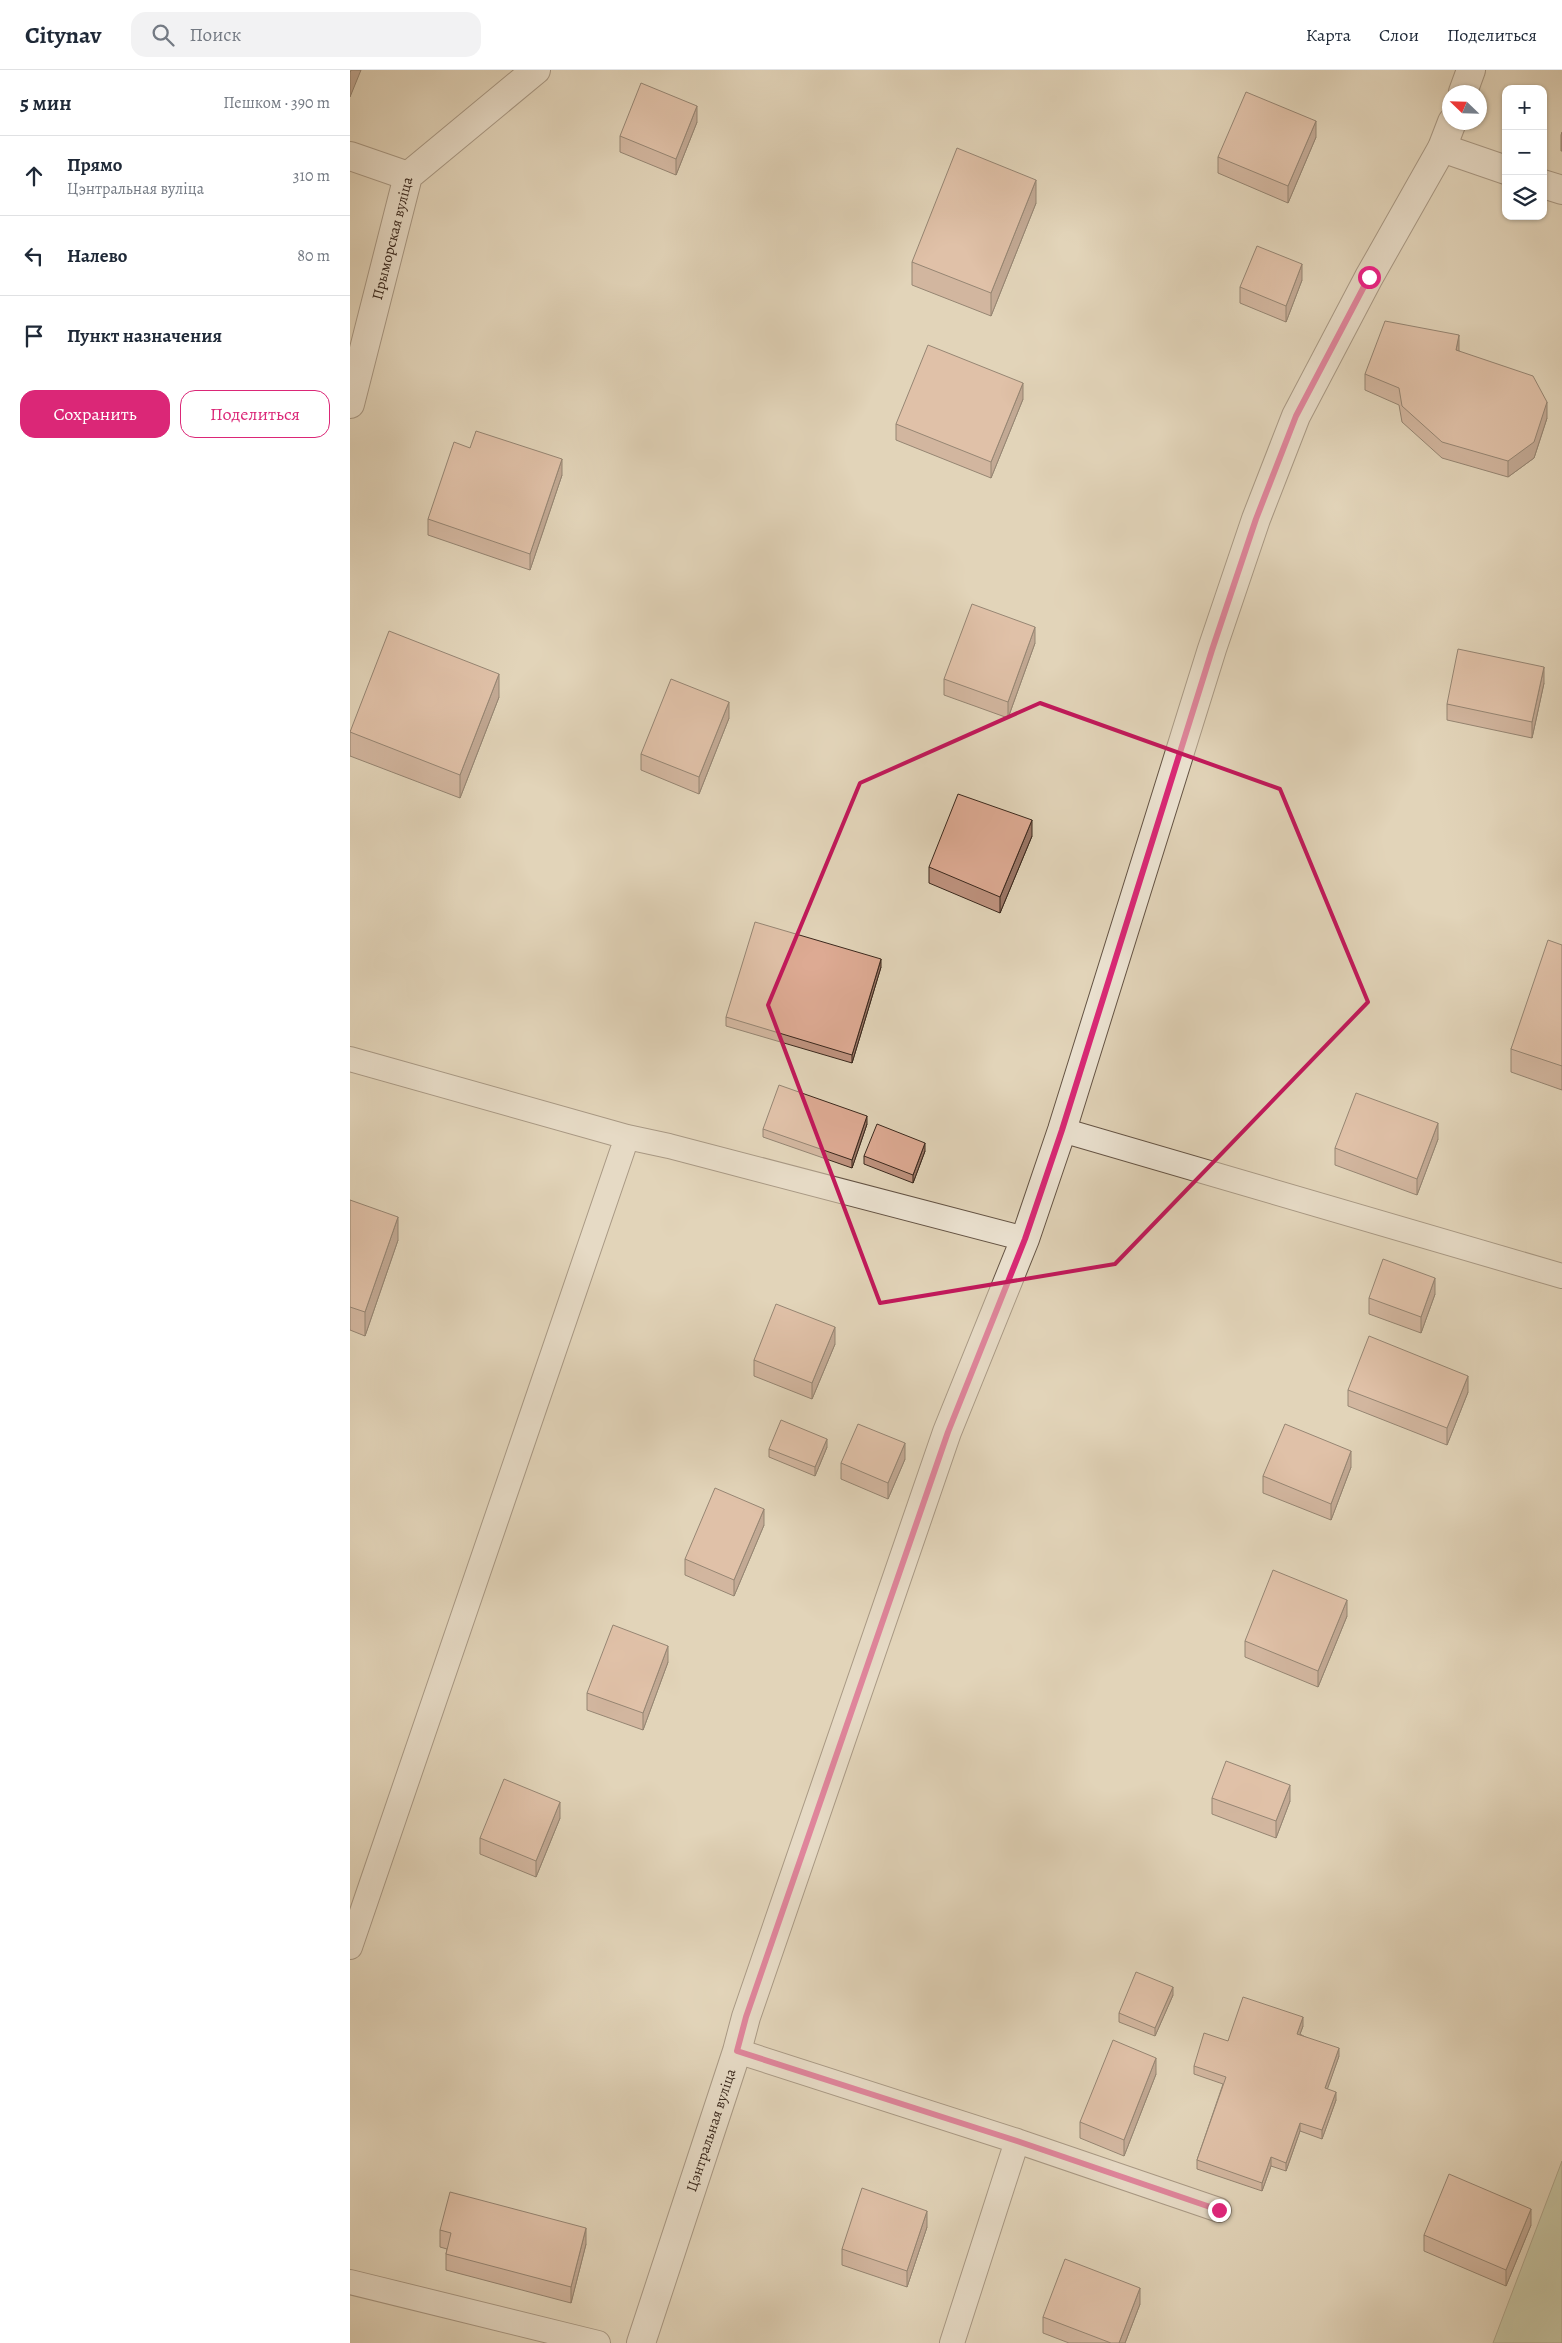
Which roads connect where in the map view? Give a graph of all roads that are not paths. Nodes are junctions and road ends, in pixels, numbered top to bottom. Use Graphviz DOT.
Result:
graph roads {
  1 [pos="536,70"];
  2 [pos="1471,70"];
  3 [pos="1466,85"];
  4 [pos="1449,130"];
  5 [pos="1442,148"];
  6 [pos="350,156"];
  7 [pos="1502,169"];
  8 [pos="408,176"];
  9 [pos="1547,185"];
  10 [pos="1562,190"];
  11 [pos="350,404"];
  12 [pos="350,1059"];
  13 [pos="1062,1130"];
  14 [pos="627,1138"];
  15 [pos="1025,1239"];
  16 [pos="1562,1276"];
  17 [pos="350,1947"];
  18 [pos="737,2051"];
  19 [pos="1017,2141"];
  20 [pos="1219,2210"];
  21 [pos="350,2282"];
  22 [pos="598,2343"];
  23 [pos="641,2343"];
  24 [pos="952,2343"];
  1 -- 8 [label="street, Прыморская вуліца"];
  2 -- 3 [label="street"];
  4 -- 5 [label="street, Цэнтральная вуліца"];
  5 -- 7 [label="street"];
  5 -- 13 [label="street, Цэнтральная вуліца"];
  6 -- 8 [label="street"];
  8 -- 11 [label="street, Прыморская вуліца"];
  9 -- 10 [label="street"];
  12 -- 14 [label="lane"];
  13 -- 15 [label="street, Цэнтральная вуліца"];
  13 -- 16 [label="lane"];
  14 -- 15 [label="lane"];
  14 -- 17 [label="lane"];
  15 -- 18 [label="street, Цэнтральная вуліца"];
  18 -- 19 [label="lane"];
  18 -- 23 [label="street, Цэнтральная вуліца"];
  19 -- 20 [label="lane"];
  19 -- 24 [label="lane"];
  21 -- 22 [label="lane"];
}
